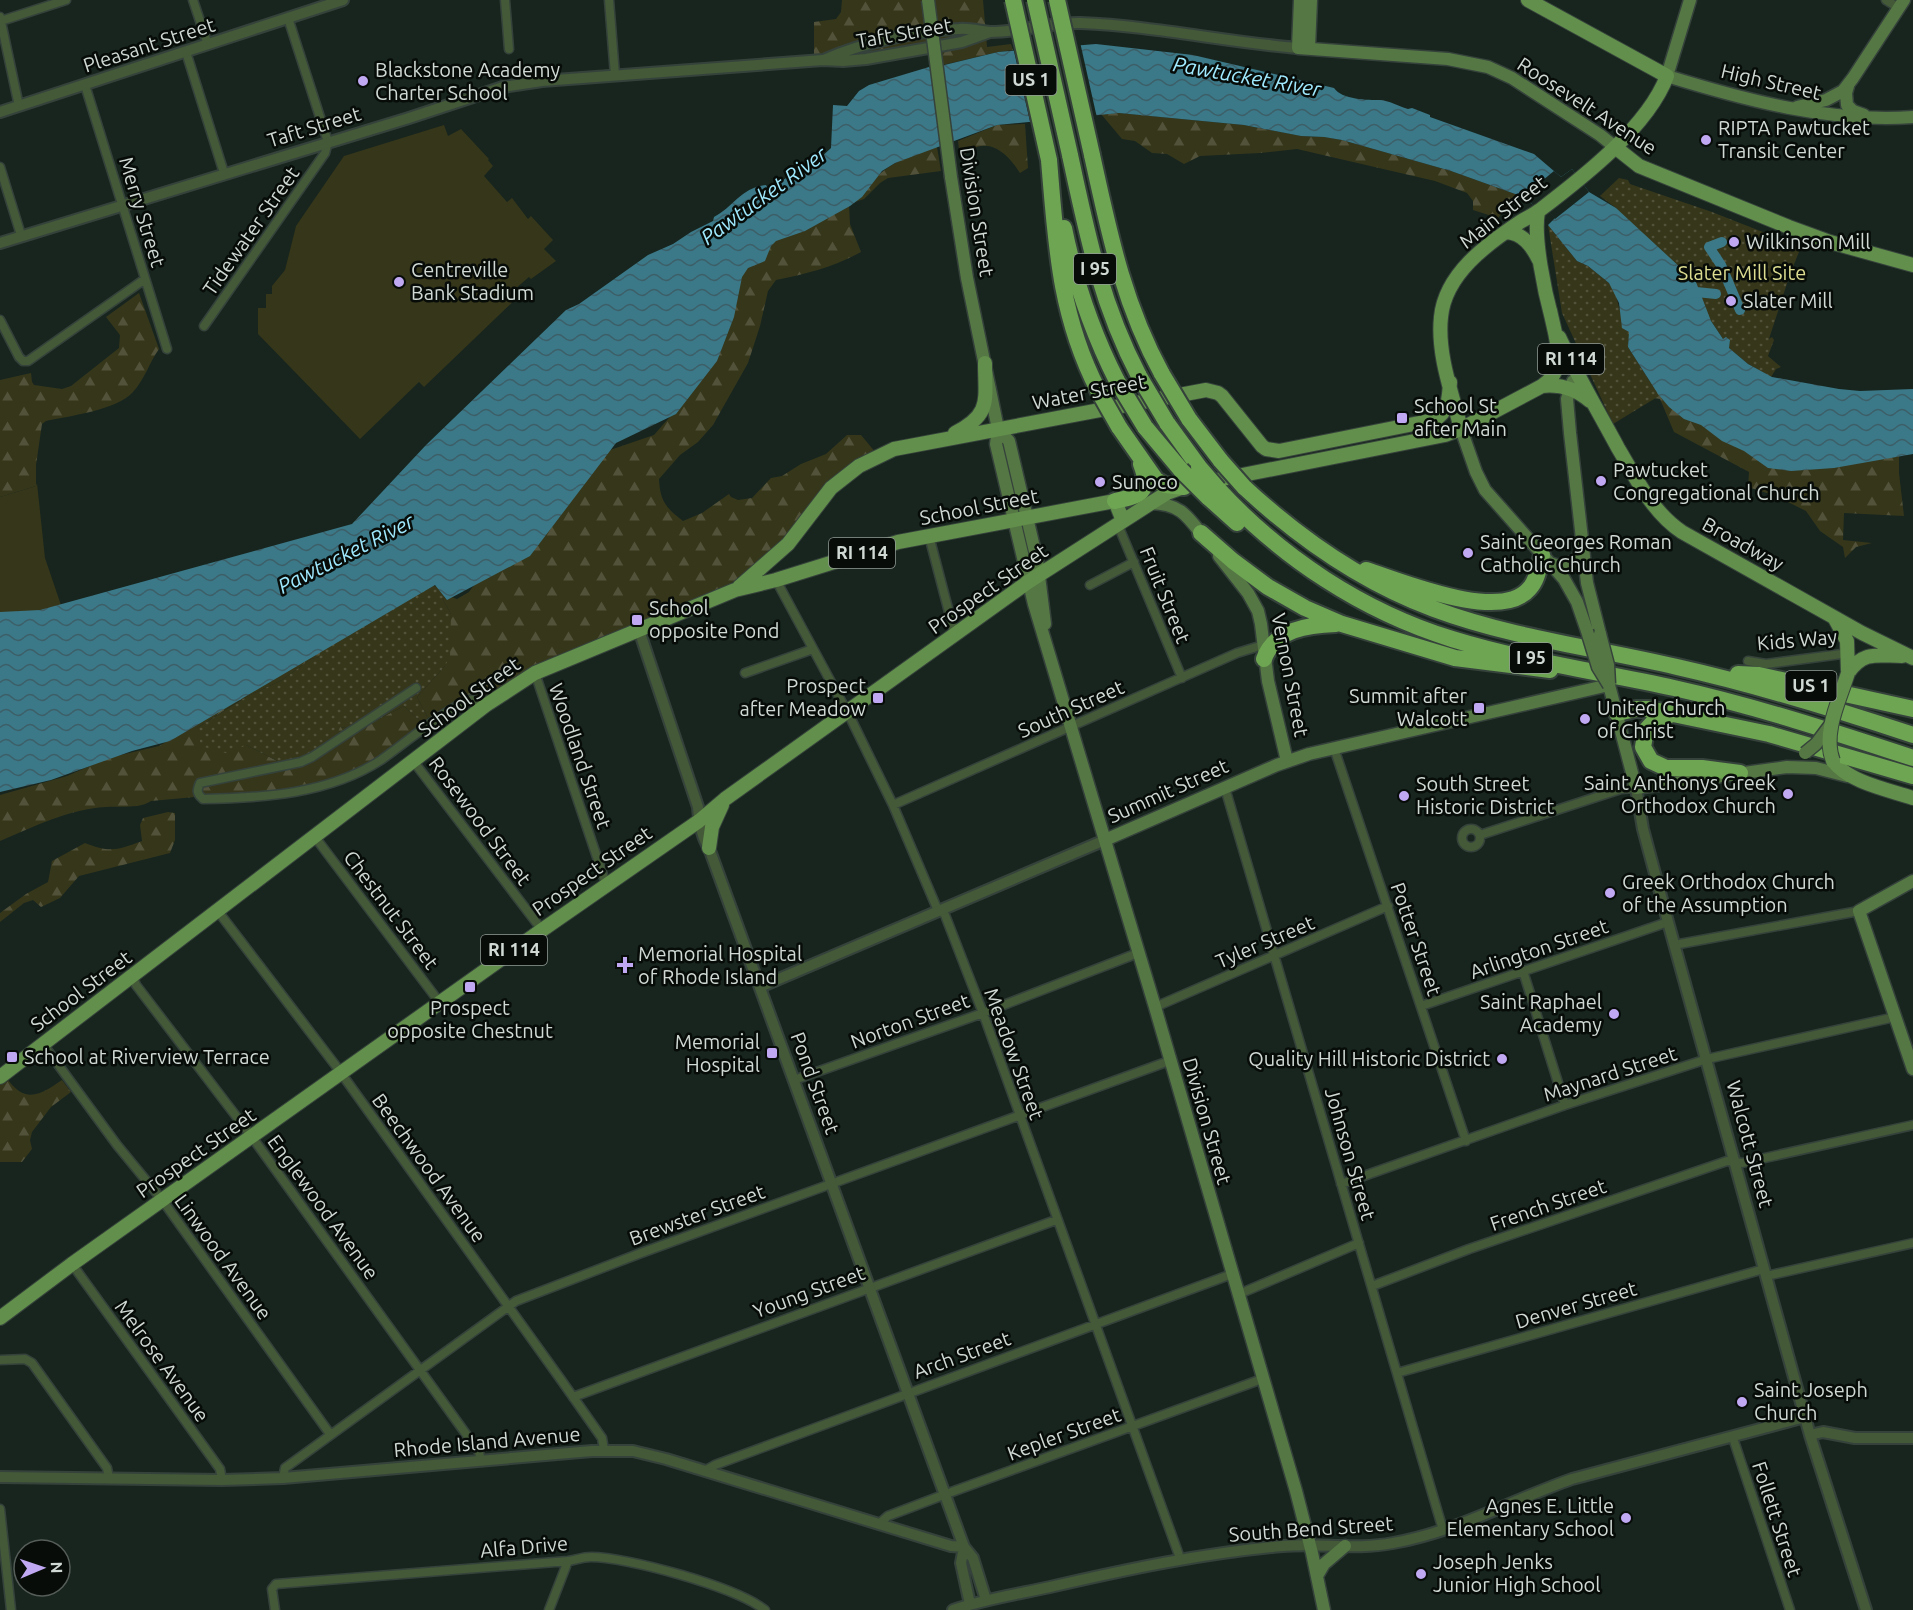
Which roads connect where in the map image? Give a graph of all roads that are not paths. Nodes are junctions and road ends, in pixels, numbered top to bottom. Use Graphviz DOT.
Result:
graph roads {
  1 [pos="66,0"];
  2 [pos="194,0"];
  3 [pos="343,0"];
  4 [pos="505,0"];
  5 [pos="609,0"];
  6 [pos="928,0"];
  7 [pos="1013,0"];
  8 [pos="1035,0"];
  9 [pos="1057,0"];
  10 [pos="1300,0"];
  11 [pos="1311,0"];
  12 [pos="1528,0"];
  13 [pos="1690,0"];
  14 [pos="1886,0"];
  15 [pos="1902,4"];
  16 [pos="288,18"];
  17 [pos="0,19"];
  18 [pos="944,30"];
  19 [pos="990,32"];
  20 [pos="208,45"];
  21 [pos="946,45"];
  22 [pos="509,48"];
  23 [pos="1303,48"];
  24 [pos="186,52"];
  25 [pos="823,60"];
  26 [pos="615,75"];
  27 [pos="1667,76"];
  28 [pos="85,85"];
  29 [pos="1848,86"];
  30 [pos="19,106"];
  31 [pos="1787,106"];
  32 [pos="0,112"];
  33 [pos="1868,117"];
  34 [pos="1913,117"];
  35 [pos="328,142"];
  36 [pos="1615,147"];
  37 [pos="1049,160"];
  38 [pos="0,167"];
  39 [pos="225,173"];
  40 [pos="123,205"];
  41 [pos="1538,212"];
  42 [pos="1506,232"];
  43 [pos="21,235"];
  44 [pos="0,243"];
  45 [pos="1913,265"];
  46 [pos="1542,268"];
  47 [pos="145,279"];
  48 [pos="1550,310"];
  49 [pos="0,320"];
  50 [pos="204,326"];
  51 [pos="167,349"];
  52 [pos="985,363"];
  53 [pos="1574,366"];
  54 [pos="1450,382"];
  55 [pos="1542,387"];
  56 [pos="1570,389"];
  57 [pos="1595,407"];
  58 [pos="1569,417"];
  59 [pos="998,429"];
  60 [pos="1461,429"];
  61 [pos="944,439"];
  62 [pos="1137,454"];
  63 [pos="1184,487"];
  64 [pos="1213,493"];
  65 [pos="1115,501"];
  66 [pos="1151,503"];
  67 [pos="1020,519"];
  68 [pos="1121,523"];
  69 [pos="1201,533"];
  70 [pos="929,536"];
  71 [pos="1582,546"];
  72 [pos="1546,558"];
  73 [pos="1335,560"];
  74 [pos="1134,562"];
  75 [pos="1034,579"];
  76 [pos="776,580"];
  77 [pos="1090,585"];
  78 [pos="735,590"];
  79 [pos="1834,617"];
  80 [pos="1342,624"];
  81 [pos="639,630"];
  82 [pos="1587,631"];
  83 [pos="955,635"];
  84 [pos="813,649"];
  85 [pos="1264,652"];
  86 [pos="1849,652"];
  87 [pos="1910,657"];
  88 [pos="1748,661"];
  89 [pos="1573,666"];
  90 [pos="535,673"];
  91 [pos="746,673"];
  92 [pos="1848,673"];
  93 [pos="1708,674"];
  94 [pos="1182,678"];
  95 [pos="1605,687"];
  96 [pos="416,688"];
  97 [pos="486,705"];
  98 [pos="1913,709"];
  99 [pos="848,713"];
  100 [pos="1617,713"];
  101 [pos="1674,714"];
  102 [pos="1833,720"];
  103 [pos="1071,727"];
  104 [pos="1913,735"];
  105 [pos="1334,748"];
  106 [pos="1913,758"];
  107 [pos="1287,761"];
  108 [pos="414,762"];
  109 [pos="1772,768"];
  110 [pos="1740,773"];
  111 [pos="1913,776"];
  112 [pos="1851,777"];
  113 [pos="1225,788"];
  114 [pos="1636,788"];
  115 [pos="1913,798"];
  116 [pos="725,799"];
  117 [pos="893,805"];
  118 [pos="699,820"];
  119 [pos="1480,835"];
  120 [pos="315,837"];
  121 [pos="1105,840"];
  122 [pos="710,848"];
  123 [pos="1913,882"];
  124 [pos="606,884"];
  125 [pos="1388,906"];
  126 [pos="217,910"];
  127 [pos="941,910"];
  128 [pos="1859,911"];
  129 [pos="1668,922"];
  130 [pos="542,930"];
  131 [pos="1674,945"];
  132 [pos="1138,953"];
  133 [pos="1275,955"];
  134 [pos="1523,971"];
  135 [pos="133,977"];
  136 [pos="760,987"];
  137 [pos="440,1003"];
  138 [pos="1421,1006"];
  139 [pos="1155,1007"];
  140 [pos="983,1013"];
  141 [pos="1896,1017"];
  142 [pos="43,1044"];
  143 [pos="1707,1059"];
  144 [pos="1169,1061"];
  145 [pos="1913,1069"];
  146 [pos="341,1073"];
  147 [pos="0,1077"];
  148 [pos="794,1080"];
  149 [pos="1565,1106"];
  150 [pos="1019,1115"];
  151 [pos="1913,1125"];
  152 [pos="252,1137"];
  153 [pos="1466,1141"];
  154 [pos="1735,1162"];
  155 [pos="833,1183"];
  156 [pos="1341,1184"];
  157 [pos="163,1200"];
  158 [pos="1056,1220"];
  159 [pos="1359,1243"];
  160 [pos="1913,1243"];
  161 [pos="72,1264"];
  162 [pos="1765,1272"];
  163 [pos="1232,1274"];
  164 [pos="1372,1286"];
  165 [pos="871,1288"];
  166 [pos="1239,1294"];
  167 [pos="508,1306"];
  168 [pos="0,1318"];
  169 [pos="1096,1324"];
  170 [pos="0,1360"];
  171 [pos="420,1370"];
  172 [pos="1397,1373"];
  173 [pos="1262,1379"];
  174 [pos="909,1392"];
  175 [pos="573,1397"];
  176 [pos="1805,1418"];
  177 [pos="1133,1427"];
  178 [pos="330,1434"];
  179 [pos="1810,1435"];
  180 [pos="1733,1437"];
  181 [pos="1913,1438"];
  182 [pos="604,1450"];
  183 [pos="481,1461"];
  184 [pos="706,1470"];
  185 [pos="0,1477"];
  186 [pos="109,1478"];
  187 [pos="283,1478"];
  188 [pos="222,1480"];
  189 [pos="946,1494"];
  190 [pos="0,1509"];
  191 [pos="880,1523"];
  192 [pos="1443,1530"];
  193 [pos="1310,1545"];
  194 [pos="1345,1546"];
  195 [pos="964,1547"];
  196 [pos="1180,1558"];
  197 [pos="568,1561"];
  198 [pos="1317,1576"];
  199 [pos="986,1600"];
  200 [pos="970,1604"];
  201 [pos="11,1610"];
  202 [pos="275,1610"];
  203 [pos="549,1610"];
  204 [pos="765,1610"];
  205 [pos="953,1610"];
  206 [pos="1324,1610"];
  207 [pos="1790,1610"];
  208 [pos="1866,1610"];
  1 -- 17 [label="street"];
  2 -- 20 [label="street"];
  3 -- 16 [label="street, Pleasant Street"];
  4 -- 22 [label="street"];
  5 -- 26 [label="street"];
  6 -- 52 [label="main road, Division Street, bridge"];
  7 -- 37 [label="highway, US 1, bridge"];
  8 -- 64 [label="highway, I 95, bridge"];
  9 -- 73 [label="highway, I 95, bridge"];
  10 -- 23 [label="main road"];
  11 -- 23 [label="main road"];
  12 -- 27 [label="main road"];
  13 -- 27 [label="main road, Main Street"];
  14 -- 15 [label="street"];
  15 -- 29 [label="main road"];
  16 -- 20 [label="street, Pleasant Street"];
  16 -- 35 [label="street"];
  17 -- 30 [label="street"];
  18 -- 19 [label="street, Taft Street"];
  18 -- 21 [label="street"];
  18 -- 25 [label="street, Taft Street"];
  19 -- 21 [label="street, Taft Street"];
  19 -- 23 [label="street, Taft Street"];
  20 -- 24 [label="street, Pleasant Street"];
  21 -- 25 [label="street, Taft Street"];
  23 -- 36 [label="main road, Roosevelt Avenue"];
  24 -- 28 [label="street, Pleasant Street"];
  24 -- 39 [label="street"];
  25 -- 26 [label="street, Taft Street"];
  26 -- 35 [label="street, Taft Street"];
  27 -- 31 [label="main road, High Street"];
  27 -- 36 [label="main road, Main Street"];
  28 -- 30 [label="street, Pleasant Street"];
  28 -- 40 [label="street, Merry Street"];
  29 -- 31 [label="main road"];
  29 -- 33 [label="main road, High Street"];
  30 -- 32 [label="street, Pleasant Street"];
  31 -- 33 [label="main road, High Street"];
  33 -- 34 [label="main road, High Street"];
  35 -- 39 [label="street, Taft Street"];
  35 -- 50 [label="street, Tidewater Street"];
  36 -- 41 [label="main road, Main Street"];
  36 -- 45 [label="main road, Roosevelt Avenue"];
  37 -- 62 [label="highway, bridge"];
  37 -- 64 [label="highway, US 1, bridge"];
  38 -- 43 [label="street"];
  39 -- 40 [label="street, Taft Street"];
  40 -- 43 [label="street, Taft Street"];
  40 -- 47 [label="street, Merry Street"];
  41 -- 42 [label="main road, Main Street"];
  41 -- 46 [label="main road, Broadway / RI 114"];
  42 -- 46 [label="main road"];
  42 -- 54 [label="main road, Main Street"];
  43 -- 44 [label="street, Taft Street"];
  46 -- 48 [label="main road, Broadway / RI 114"];
  47 -- 49 [label="street"];
  47 -- 51 [label="street, Merry Street"];
  48 -- 53 [label="main road, Broadway / RI 114"];
  48 -- 55 [label="main road"];
  52 -- 59 [label="main road, Division Street"];
  52 -- 61 [label="main road"];
  53 -- 56 [label="main road, Walcott Street"];
  53 -- 57 [label="main road, Broadway / RI 114"];
  54 -- 59 [label="main road, Water Street"];
  54 -- 60 [label="main road, Main Street"];
  55 -- 56 [label="main road"];
  55 -- 60 [label="main road"];
  56 -- 57 [label="main road"];
  56 -- 58 [label="main road, Walcott Street"];
  57 -- 58 [label="main road"];
  57 -- 79 [label="main road, Broadway / RI 114"];
  58 -- 71 [label="main road, Walcott Street"];
  59 -- 61 [label="main road, Water Street"];
  59 -- 67 [label="main road, Division Street"];
  60 -- 63 [label="main road, RI 114"];
  60 -- 72 [label="main road, Main Street"];
  61 -- 78 [label="main road, Water Street"];
  62 -- 63 [label="highway"];
  62 -- 65 [label="highway"];
  63 -- 66 [label="main road, RI 114"];
  64 -- 89 [label="highway, I 95"];
  65 -- 67 [label="main road, School Street"];
  65 -- 68 [label="main road"];
  66 -- 68 [label="main road, Prospect Street / RI 114"];
  66 -- 69 [label="main road, Vernon Street"];
  67 -- 70 [label="main road, School Street / RI 114"];
  67 -- 75 [label="main road, Division Street"];
  68 -- 74 [label="street, Fruit Street"];
  68 -- 75 [label="main road, Prospect Street / RI 114"];
  69 -- 80 [label="highway"];
  69 -- 85 [label="main road, Vernon Street"];
  70 -- 76 [label="main road, School Street / RI 114"];
  70 -- 83 [label="street"];
  71 -- 72 [label="main road"];
  71 -- 95 [label="main road, Walcott Street, bridge"];
  72 -- 73 [label="highway"];
  72 -- 82 [label="main road, Main Street"];
  73 -- 93 [label="highway, I 95"];
  74 -- 77 [label="street"];
  74 -- 94 [label="street, Fruit Street"];
  75 -- 83 [label="main road, Prospect Street / RI 114"];
  75 -- 103 [label="main road, Division Street"];
  76 -- 78 [label="main road, School Street / RI 114"];
  76 -- 84 [label="street, Meadow Street"];
  78 -- 81 [label="main road, School Street / RI 114"];
  79 -- 86 [label="main road"];
  79 -- 87 [label="main road, Broadway / RI 114"];
  80 -- 85 [label="highway"];
  80 -- 89 [label="highway"];
  81 -- 90 [label="main road, School Street / RI 114"];
  81 -- 118 [label="street, Pond Street"];
  82 -- 95 [label="main road, Walcott Street, bridge"];
  83 -- 99 [label="main road, Prospect Street / RI 114"];
  84 -- 91 [label="street"];
  84 -- 99 [label="street, Meadow Street"];
  85 -- 94 [label="street, South Street"];
  85 -- 107 [label="main road, Vernon Street"];
  86 -- 88 [label="street, Kids Way"];
  86 -- 92 [label="main road"];
  87 -- 92 [label="main road"];
  89 -- 106 [label="highway, I 95"];
  90 -- 97 [label="main road, School Street / RI 114"];
  90 -- 124 [label="street, Woodland Street"];
  92 -- 102 [label="main road, bridge"];
  93 -- 98 [label="highway, US 1"];
  93 -- 104 [label="highway, I 95"];
  94 -- 103 [label="street, South Street"];
  95 -- 100 [label="main road, Walcott Street"];
  95 -- 105 [label="main road, Summit Street"];
  96 -- 97 [label="street"];
  97 -- 108 [label="main road, School Street / RI 114"];
  99 -- 116 [label="main road, Prospect Street / RI 114"];
  99 -- 117 [label="street, Meadow Street"];
  100 -- 101 [label="highway"];
  100 -- 114 [label="main road, Walcott Street"];
  101 -- 110 [label="highway"];
  101 -- 111 [label="highway"];
  102 -- 109 [label="main road, bridge"];
  102 -- 112 [label="main road, bridge"];
  103 -- 117 [label="street, South Street"];
  103 -- 121 [label="main road, Division Street"];
  105 -- 107 [label="main road, Summit Street"];
  105 -- 125 [label="street, Potter Street"];
  107 -- 113 [label="main road, Summit Street"];
  108 -- 120 [label="main road, School Street / RI 114"];
  108 -- 130 [label="street, Rosewood Street"];
  109 -- 110 [label="main road"];
  109 -- 112 [label="main road"];
  110 -- 114 [label="main road"];
  112 -- 115 [label="main road"];
  113 -- 121 [label="main road, Summit Street"];
  113 -- 133 [label="street, Johnson Street"];
  114 -- 119 [label="street"];
  114 -- 129 [label="street, Walcott Street"];
  116 -- 118 [label="main road, Prospect Street / RI 114"];
  116 -- 122 [label="main road"];
  117 -- 127 [label="street, Meadow Street"];
  118 -- 122 [label="street, Pond Street"];
  118 -- 124 [label="main road, Prospect Street / RI 114"];
  120 -- 126 [label="main road, School Street / RI 114"];
  120 -- 137 [label="street, Chestnut Street"];
  121 -- 127 [label="street, Summit Street"];
  121 -- 132 [label="main road, Division Street"];
  122 -- 136 [label="street, Pond Street"];
  123 -- 128 [label="main road"];
  124 -- 130 [label="main road, Prospect Street / RI 114"];
  125 -- 133 [label="street, Tyler Street"];
  125 -- 138 [label="street, Potter Street"];
  126 -- 135 [label="main road, School Street / RI 114"];
  126 -- 146 [label="street, Beechwood Avenue"];
  127 -- 136 [label="street, Summit Street"];
  127 -- 140 [label="street, Meadow Street"];
  128 -- 131 [label="street"];
  128 -- 141 [label="main road"];
  129 -- 131 [label="street, Walcott Street"];
  129 -- 134 [label="street, Arlington Street"];
  130 -- 137 [label="main road, Prospect Street / RI 114"];
  131 -- 143 [label="street, Walcott Street"];
  132 -- 139 [label="main road, Division Street"];
  132 -- 140 [label="street, Norton Street"];
  133 -- 139 [label="street, Tyler Street"];
  133 -- 156 [label="street, Johnson Street"];
  134 -- 138 [label="street, Arlington Street"];
  134 -- 149 [label="street"];
  135 -- 142 [label="main road, School Street / RI 114"];
  135 -- 152 [label="street, Englewood Avenue"];
  136 -- 148 [label="street, Pond Street"];
  137 -- 146 [label="main road, Prospect Street / RI 114"];
  138 -- 153 [label="street, Potter Street"];
  139 -- 144 [label="main road, Division Street"];
  140 -- 148 [label="street, Norton Street"];
  140 -- 150 [label="street, Meadow Street"];
  141 -- 143 [label="street, Maynard Street"];
  141 -- 145 [label="main road"];
  142 -- 147 [label="main road, School Street / RI 114"];
  142 -- 157 [label="street, Linwood Avenue"];
  143 -- 149 [label="street, Maynard Street"];
  143 -- 154 [label="street, Walcott Street"];
  144 -- 150 [label="street, Brewster Street"];
  144 -- 163 [label="main road, Division Street"];
  146 -- 152 [label="main road, Prospect Street / RI 114"];
  146 -- 167 [label="street, Beechwood Avenue"];
  148 -- 155 [label="street, Pond Street"];
  149 -- 153 [label="street, Maynard Street"];
  150 -- 155 [label="street, Brewster Street"];
  150 -- 158 [label="street, Meadow Street"];
  151 -- 154 [label="street, French Street"];
  152 -- 157 [label="main road, Prospect Street / RI 114"];
  152 -- 171 [label="street, Englewood Avenue"];
  153 -- 156 [label="street, Maynard Street"];
  154 -- 162 [label="street, Walcott Street"];
  154 -- 164 [label="street, French Street"];
  155 -- 165 [label="street, Pond Street"];
  155 -- 167 [label="street, Brewster Street"];
  156 -- 159 [label="street, Johnson Street"];
  157 -- 161 [label="main road, Prospect Street / RI 114"];
  157 -- 178 [label="street, Linwood Avenue"];
  158 -- 165 [label="street, Young Street"];
  158 -- 169 [label="street, Meadow Street"];
  159 -- 164 [label="street, Johnson Street"];
  159 -- 166 [label="street"];
  160 -- 162 [label="street, Denver Street"];
  161 -- 168 [label="main road, Prospect Street / RI 114"];
  161 -- 188 [label="street, Melrose Avenue"];
  162 -- 172 [label="street, Denver Street"];
  162 -- 176 [label="street, Walcott Street"];
  163 -- 166 [label="main road, Division Street"];
  163 -- 169 [label="street, Arch Street"];
  164 -- 172 [label="street, Johnson Street"];
  165 -- 174 [label="street, Pond Street"];
  165 -- 175 [label="street, Young Street"];
  166 -- 173 [label="main road, Division Street"];
  167 -- 171 [label="street, Brewster Street"];
  167 -- 175 [label="street, Beechwood Avenue"];
  169 -- 174 [label="street, Arch Street"];
  169 -- 177 [label="street, Meadow Street"];
  170 -- 186 [label="street"];
  171 -- 178 [label="street, Brewster Street"];
  171 -- 183 [label="street, Englewood Avenue"];
  172 -- 192 [label="street, Johnson Street"];
  173 -- 177 [label="street, Kepler Street"];
  173 -- 193 [label="main road, Division Street"];
  174 -- 184 [label="street, Arch Street"];
  174 -- 189 [label="street, Pond Street"];
  175 -- 182 [label="street, Beechwood Avenue"];
  176 -- 179 [label="street, Walcott Street"];
  176 -- 180 [label="street, South Bend Street"];
  177 -- 189 [label="street, Kepler Street"];
  177 -- 196 [label="street, Meadow Street"];
  178 -- 187 [label="street, Brewster Street"];
  179 -- 181 [label="street"];
  179 -- 208 [label="street, Walcott Street"];
  180 -- 192 [label="street, South Bend Street"];
  180 -- 207 [label="street, Follett Street"];
  182 -- 183 [label="street, Rhode Island Avenue"];
  182 -- 184 [label="street, Rhode Island Avenue"];
  183 -- 187 [label="street, Rhode Island Avenue"];
  184 -- 191 [label="street, Rhode Island Avenue"];
  185 -- 186 [label="street, Rhode Island Avenue"];
  186 -- 188 [label="street, Rhode Island Avenue"];
  187 -- 188 [label="street, Rhode Island Avenue"];
  189 -- 191 [label="street, Kepler Street"];
  189 -- 195 [label="street, Pond Street"];
  190 -- 201 [label="street"];
  191 -- 195 [label="street, Rhode Island Avenue"];
  192 -- 194 [label="street, South Bend Street"];
  193 -- 194 [label="street, South Bend Street"];
  193 -- 196 [label="street, South Bend Street"];
  193 -- 198 [label="main road, Division Street"];
  194 -- 198 [label="main road"];
  195 -- 199 [label="street, Pond Street"];
  195 -- 200 [label="street, Pond Street"];
  196 -- 199 [label="street, South Bend Street"];
  197 -- 202 [label="street, Alfa Drive"];
  197 -- 203 [label="street"];
  197 -- 204 [label="street, Alfa Drive"];
  198 -- 206 [label="main road, Division Street"];
  199 -- 200 [label="street, South Bend Street"];
  200 -- 205 [label="street, South Bend Street"];
}
